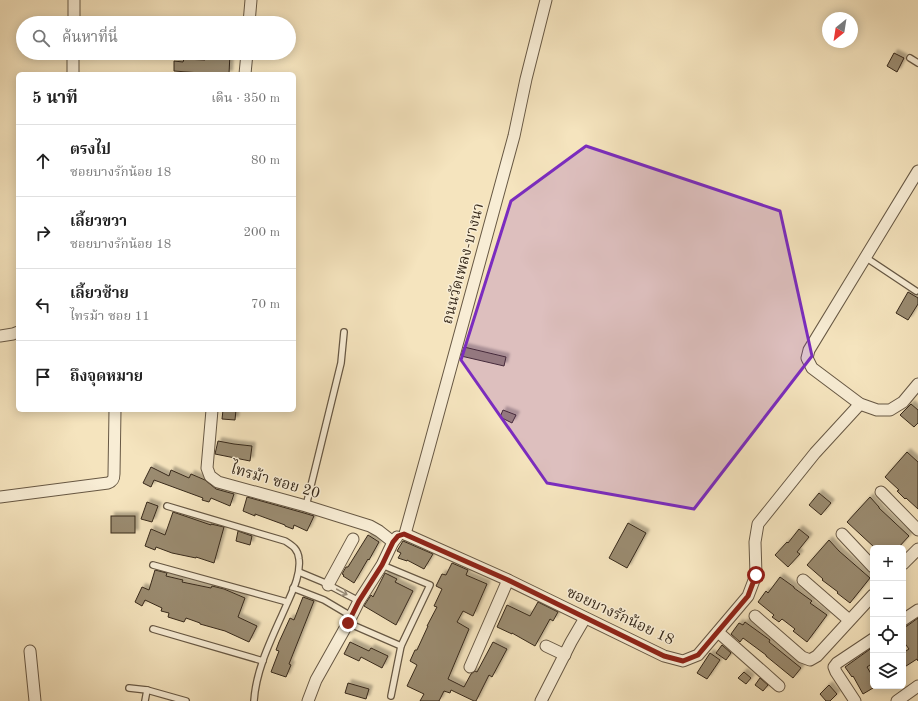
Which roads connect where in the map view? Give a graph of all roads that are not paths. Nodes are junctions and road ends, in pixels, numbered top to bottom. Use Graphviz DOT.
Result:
graph roads {
  1 [pos="74,0"];
  2 [pos="251,0"];
  3 [pos="546,0"];
  4 [pos="74,16"];
  5 [pos="250,16"];
  6 [pos="910,58"];
  7 [pos="74,60"];
  8 [pos="246,60"];
  9 [pos="918,63"];
  10 [pos="73,72"];
  11 [pos="245,72"];
  12 [pos="918,171"];
  13 [pos="865,257"];
  14 [pos="916,291"];
  15 [pos="344,332"];
  16 [pos="16,333"];
  17 [pos="0,336"];
  18 [pos="918,384"];
  19 [pos="860,404"];
  20 [pos="115,412"];
  21 [pos="212,412"];
  22 [pos="881,492"];
  23 [pos="0,497"];
  24 [pos="167,506"];
  25 [pos="306,506"];
  26 [pos="918,530"];
  27 [pos="404,534"];
  28 [pos="842,534"];
  29 [pos="353,539"];
  30 [pos="393,542"];
  31 [pos="918,549"];
  32 [pos="906,561"];
  33 [pos="870,564"];
  34 [pos="153,565"];
  35 [pos="382,565"];
  36 [pos="298,572"];
  37 [pos="508,580"];
  38 [pos="803,580"];
  39 [pos="328,585"];
  40 [pos="293,588"];
  41 [pos="870,598"];
  42 [pos="359,601"];
  43 [pos="288,602"];
  44 [pos="918,610"];
  45 [pos="755,616"];
  46 [pos="585,618"];
  47 [pos="906,618"];
  48 [pos="349,620"];
  49 [pos="849,620"];
  50 [pos="153,629"];
  51 [pos="718,632"];
  52 [pos="870,641"];
  53 [pos="401,646"];
  54 [pos="546,646"];
  55 [pos="30,651"];
  56 [pos="564,655"];
  57 [pos="263,661"];
  58 [pos="470,667"];
  59 [pos="779,686"];
  60 [pos="918,686"];
  61 [pos="129,688"];
  62 [pos="147,690"];
  63 [pos="391,696"];
  64 [pos="35,701"];
  65 [pos="145,701"];
  66 [pos="186,701"];
  67 [pos="254,701"];
  68 [pos="308,701"];
  69 [pos="541,701"];
  70 [pos="855,701"];
  71 [pos="896,701"];
  1 -- 4 [label="street"];
  2 -- 5 [label="street"];
  3 -- 27 [label="street, ถนนวัดเพลง-บางนา"];
  6 -- 9 [label="lane"];
  7 -- 10 [label="street"];
  8 -- 11 [label="street"];
  12 -- 13 [label="street"];
  13 -- 14 [label="lane"];
  13 -- 19 [label="street"];
  15 -- 25 [label="lane"];
  16 -- 17 [label="street"];
  18 -- 19 [label="street"];
  19 -- 51 [label="street, ซอยบางรักน้อย 18"];
  20 -- 23 [label="street"];
  21 -- 25 [label="street, ไทรม้า ซอย 20"];
  22 -- 26 [label="street"];
  24 -- 36 [label="lane"];
  25 -- 30 [label="street, ไทรม้า ซอย 20"];
  27 -- 30 [label="street"];
  27 -- 37 [label="street, ซอยบางรักน้อย 18"];
  28 -- 33 [label="street"];
  29 -- 39 [label="street"];
  30 -- 35 [label="street"];
  31 -- 32 [label="street"];
  34 -- 43 [label="lane"];
  35 -- 42 [label="street"];
  35 -- 53 [label="lane"];
  36 -- 39 [label="lane"];
  36 -- 40 [label="lane"];
  37 -- 46 [label="street, ซอยบางรักน้อย 18"];
  37 -- 58 [label="street"];
  38 -- 49 [label="street"];
  39 -- 42 [label="lane, one-way"];
  40 -- 43 [label="lane"];
  40 -- 48 [label="lane"];
  41 -- 49 [label="street"];
  42 -- 48 [label="street"];
  43 -- 57 [label="lane"];
  44 -- 47 [label="street"];
  45 -- 49 [label="street"];
  46 -- 51 [label="street, ซอยบางรักน้อย 18"];
  46 -- 56 [label="street"];
  48 -- 53 [label="lane"];
  48 -- 68 [label="street"];
  50 -- 57 [label="lane"];
  51 -- 59 [label="street"];
  52 -- 70 [label="street"];
  53 -- 63 [label="lane"];
  54 -- 56 [label="street"];
  55 -- 64 [label="street"];
  56 -- 69 [label="street"];
  57 -- 67 [label="lane"];
  60 -- 71 [label="street"];
  61 -- 62 [label="lane"];
  62 -- 65 [label="lane"];
  62 -- 66 [label="lane"];
}
